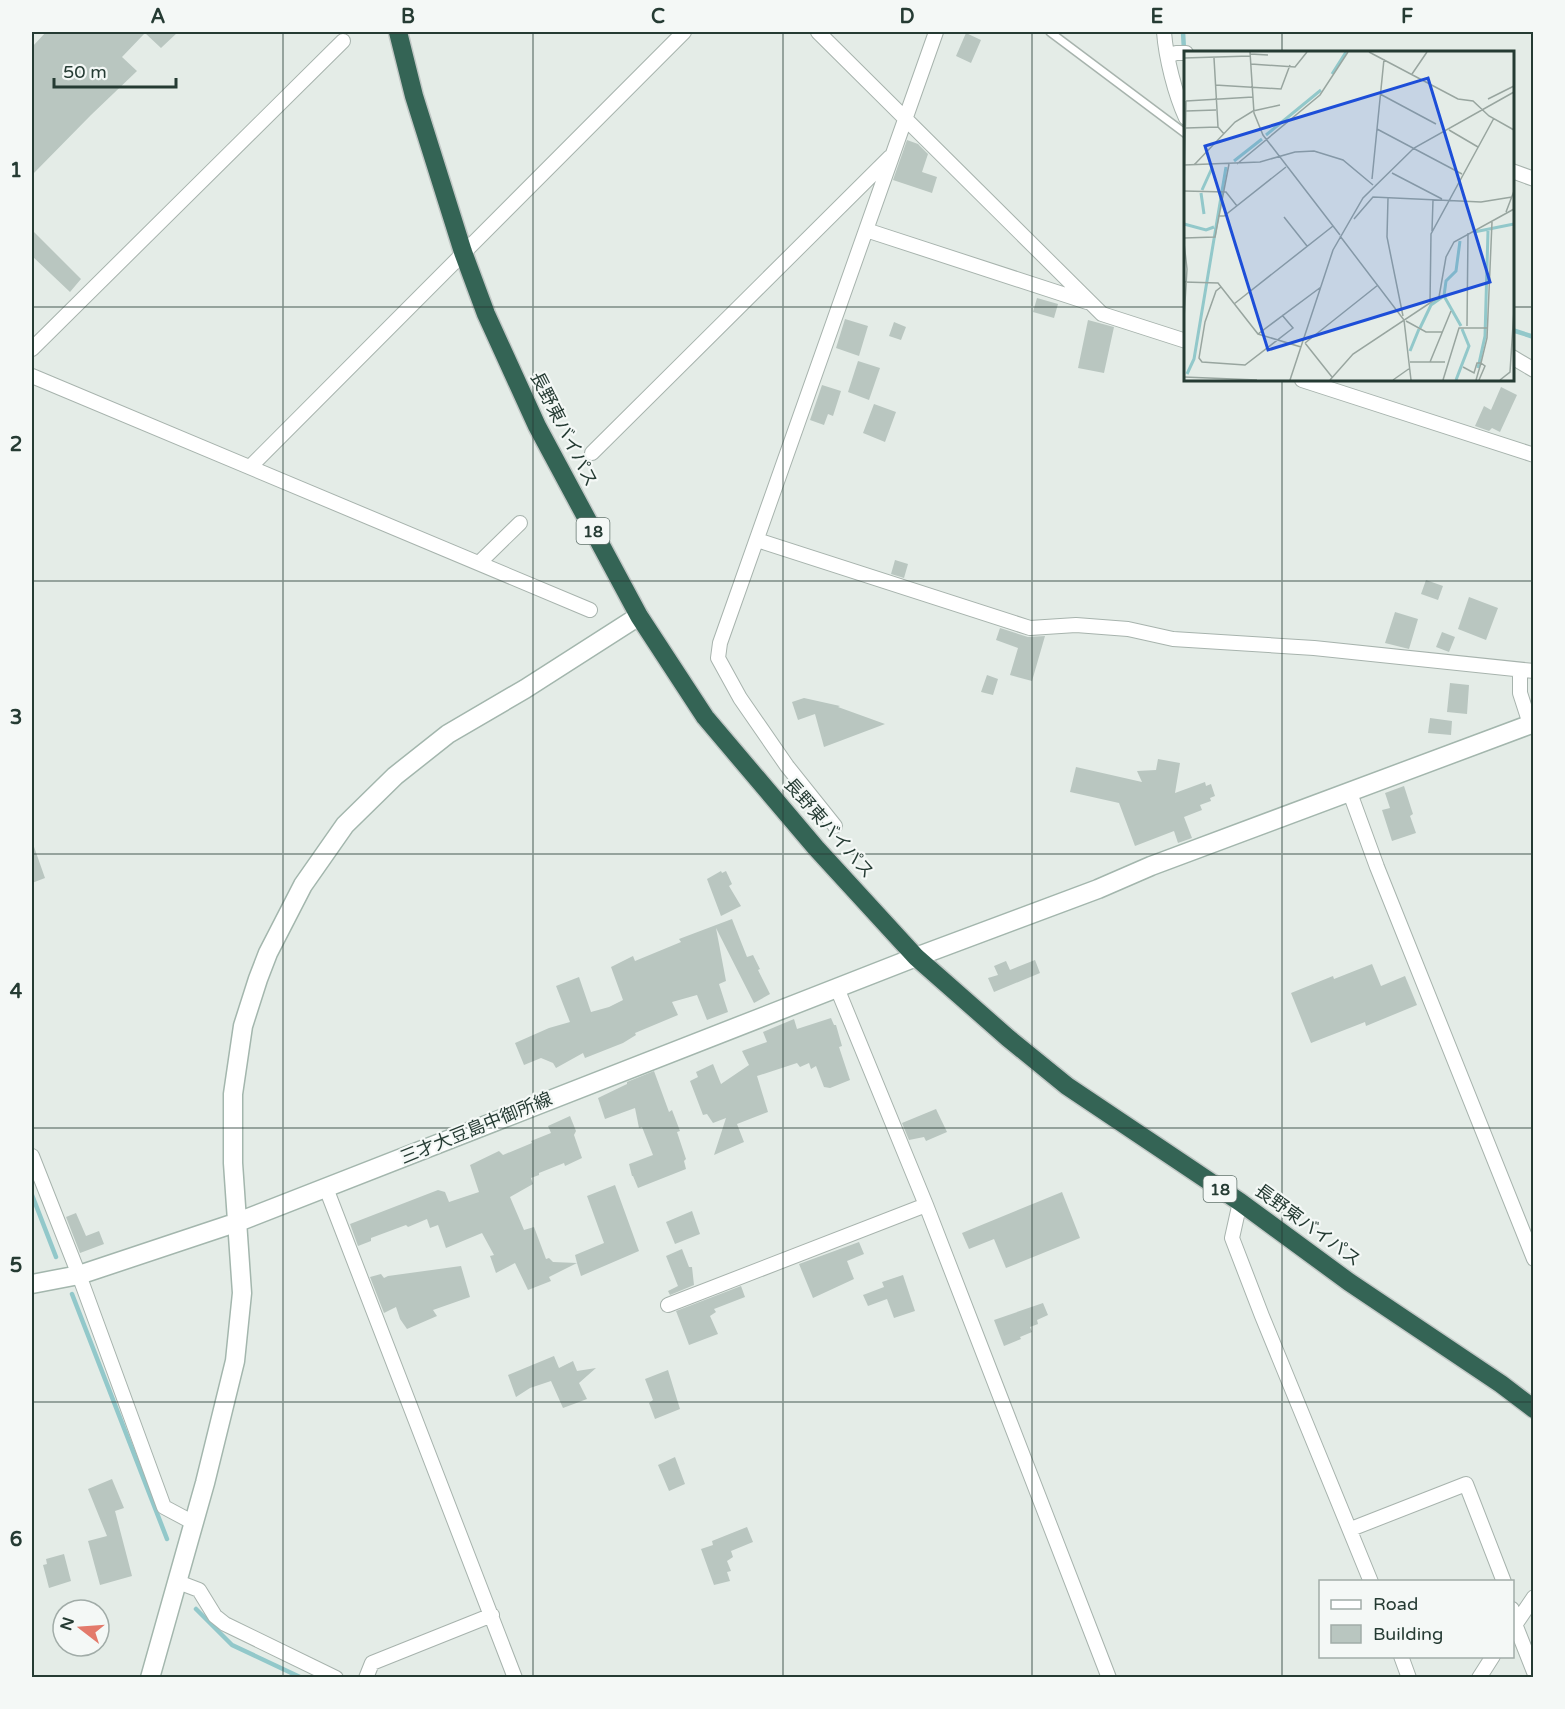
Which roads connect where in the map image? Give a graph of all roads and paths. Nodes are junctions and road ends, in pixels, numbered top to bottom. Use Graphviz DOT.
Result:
graph roads {
  1 [pos="398,32"];
  2 [pos="684,32"];
  3 [pos="818,32"];
  4 [pos="936,32"];
  5 [pos="1050,32"];
  6 [pos="1164,32"];
  7 [pos="343,41"];
  8 [pos="1176,54"];
  9 [pos="1184,116"];
  10 [pos="906,119"];
  11 [pos="1184,133"];
  12 [pos="894,153"];
  13 [pos="1514,172"];
  14 [pos="1533,179"];
  15 [pos="866,230"];
  16 [pos="463,252"];
  17 [pos="1092,304"];
  18 [pos="1184,341"];
  19 [pos="32,349"];
  20 [pos="1514,358"];
  21 [pos="1533,370"];
  22 [pos="32,376"];
  23 [pos="1305,381"];
  24 [pos="592,453"];
  25 [pos="1533,455"];
  26 [pos="250,467"];
  27 [pos="520,523"];
  28 [pos="757,540"];
  29 [pos="480,562"];
  30 [pos="590,610"];
  31 [pos="639,616"];
  32 [pos="1527,671"];
  33 [pos="1532,724"];
  34 [pos="1350,794"];
  35 [pos="835,826"];
  36 [pos="916,957"];
  37 [pos="837,988"];
  38 [pos="32,1156"];
  39 [pos="326,1188"];
  40 [pos="1240,1202"];
  41 [pos="926,1205"];
  42 [pos="238,1222"];
  43 [pos="1533,1259"];
  44 [pos="76,1275"];
  45 [pos="32,1284"];
  46 [pos="668,1305"];
  47 [pos="1533,1409"];
  48 [pos="194,1523"];
  49 [pos="1350,1529"];
  50 [pos="1371,1580"];
  51 [pos="1504,1580"];
  52 [pos="178,1582"];
  53 [pos="1533,1597"];
  54 [pos="492,1615"];
  55 [pos="1514,1626"];
  56 [pos="1402,1658"];
  57 [pos="1492,1658"];
  58 [pos="1533,1672"];
  59 [pos="150,1677"];
  60 [pos="336,1677"];
  61 [pos="366,1677"];
  62 [pos="515,1677"];
  63 [pos="1109,1677"];
  64 [pos="1409,1677"];
  65 [pos="1479,1677"];
  1 -- 16 [label="highway, 長野東バイパス / 18"];
  2 -- 16 [label="street"];
  3 -- 10 [label="street"];
  4 -- 10 [label="street"];
  5 -- 11 [label="lane"];
  6 -- 8 [label="street"];
  7 -- 19 [label="street"];
  8 -- 9 [label="street"];
  10 -- 12 [label="street"];
  10 -- 17 [label="street"];
  12 -- 15 [label="street"];
  12 -- 24 [label="street"];
  13 -- 14 [label="street"];
  15 -- 17 [label="street"];
  15 -- 28 [label="street"];
  16 -- 26 [label="street"];
  16 -- 31 [label="highway, 長野東バイパス / 18"];
  17 -- 18 [label="street"];
  20 -- 21 [label="street"];
  22 -- 26 [label="street"];
  23 -- 25 [label="street"];
  26 -- 29 [label="street"];
  27 -- 29 [label="street"];
  28 -- 32 [label="street"];
  28 -- 35 [label="street"];
  29 -- 30 [label="street"];
  31 -- 36 [label="highway, 長野東バイパス / 18"];
  31 -- 42 [label="street"];
  32 -- 33 [label="street"];
  33 -- 34 [label="street, 三才大豆島中御所線"];
  34 -- 36 [label="street, 三才大豆島中御所線"];
  34 -- 43 [label="street"];
  36 -- 37 [label="street, 三才大豆島中御所線"];
  36 -- 40 [label="highway, 長野東バイパス / 18"];
  37 -- 39 [label="street, 三才大豆島中御所線"];
  37 -- 41 [label="street"];
  38 -- 44 [label="street"];
  39 -- 42 [label="street, 三才大豆島中御所線"];
  39 -- 54 [label="street"];
  40 -- 47 [label="highway, 長野東バイパス / 18"];
  40 -- 49 [label="street"];
  41 -- 46 [label="street"];
  41 -- 63 [label="street"];
  42 -- 44 [label="street, 三才大豆島中御所線"];
  42 -- 48 [label="street"];
  44 -- 45 [label="street, 三才大豆島中御所線"];
  44 -- 48 [label="street"];
  48 -- 52 [label="street"];
  49 -- 50 [label="street"];
  49 -- 51 [label="street"];
  52 -- 59 [label="street"];
  52 -- 60 [label="street"];
  53 -- 55 [label="street"];
  54 -- 61 [label="street"];
  54 -- 62 [label="street"];
  55 -- 58 [label="street"];
  56 -- 64 [label="street"];
  57 -- 65 [label="street"];
}
